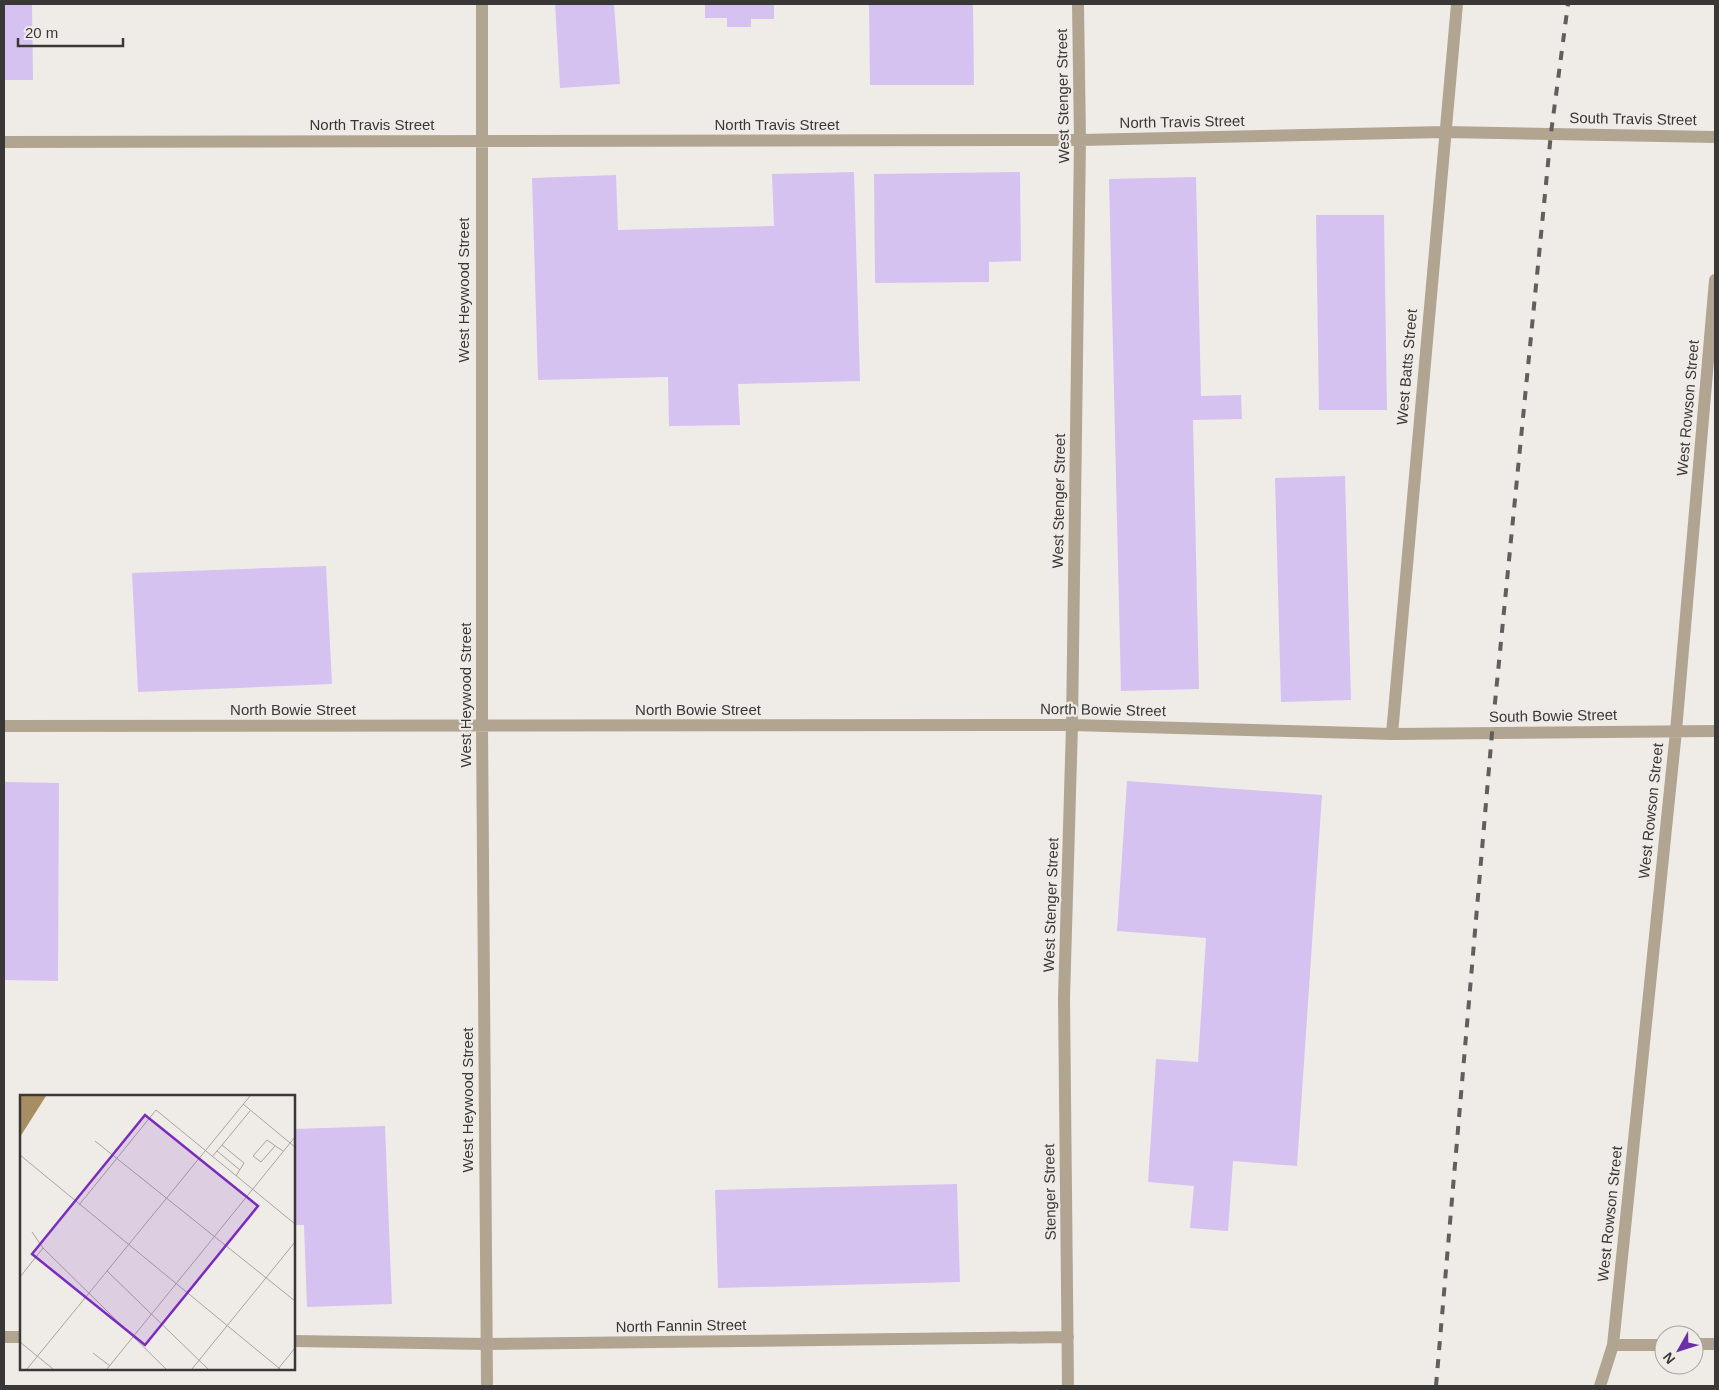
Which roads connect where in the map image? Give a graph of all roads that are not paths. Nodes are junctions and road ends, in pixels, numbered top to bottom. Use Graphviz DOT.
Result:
graph roads {
  1 [pos="482,4"];
  2 [pos="1078,4"];
  3 [pos="1457,4"];
  4 [pos="1444,132"];
  5 [pos="1551,133"];
  6 [pos="1715,137"];
  7 [pos="1080,140"];
  8 [pos="4,142"];
  9 [pos="480,142"];
  10 [pos="1715,280"];
  11 [pos="1072,725"];
  12 [pos="4,726"];
  13 [pos="482,727"];
  14 [pos="1676,731"];
  15 [pos="1715,731"];
  16 [pos="1392,734"];
  17 [pos="1064,998"];
  18 [pos="4,1337"];
  19 [pos="20,1337"];
  20 [pos="1068,1337"];
  21 [pos="295,1341"];
  22 [pos="486,1344"];
  23 [pos="1613,1345"];
  24 [pos="1654,1345"];
  25 [pos="488,1386"];
  26 [pos="1068,1386"];
  27 [pos="1600,1386"];
  1 -- 9 [label="street, West Heywood Street"];
  2 -- 7 [label="street, West Stenger Street"];
  3 -- 4 [label="street, West Batts Street"];
  4 -- 5 [label="street, North Travis Street"];
  4 -- 7 [label="street, North Travis Street"];
  4 -- 16 [label="street, West Batts Street"];
  5 -- 6 [label="street, South Travis Street"];
  7 -- 9 [label="street, North Travis Street"];
  7 -- 11 [label="street, West Stenger Street"];
  8 -- 9 [label="street, North Travis Street"];
  9 -- 13 [label="street, West Heywood Street"];
  10 -- 14 [label="street, West Rowson Street"];
  11 -- 13 [label="street, North Bowie Street"];
  11 -- 16 [label="street, North Bowie Street"];
  11 -- 17 [label="street, West Stenger Street"];
  12 -- 13 [label="street, North Bowie Street"];
  13 -- 22 [label="street, West Heywood Street"];
  14 -- 15 [label="street, South Bowie Street"];
  14 -- 16 [label="street, South Bowie Street"];
  14 -- 23 [label="street, West Rowson Street"];
  17 -- 20 [label="street, Stenger Street"];
  18 -- 19 [label="street"];
  20 -- 22 [label="street, North Fannin Street"];
  20 -- 26 [label="street, Stenger Street"];
  21 -- 22 [label="street, North Fannin Street"];
  22 -- 25 [label="street, West Heywood Street"];
  23 -- 24 [label="street"];
  23 -- 27 [label="street, West Rowson Street"];
}
